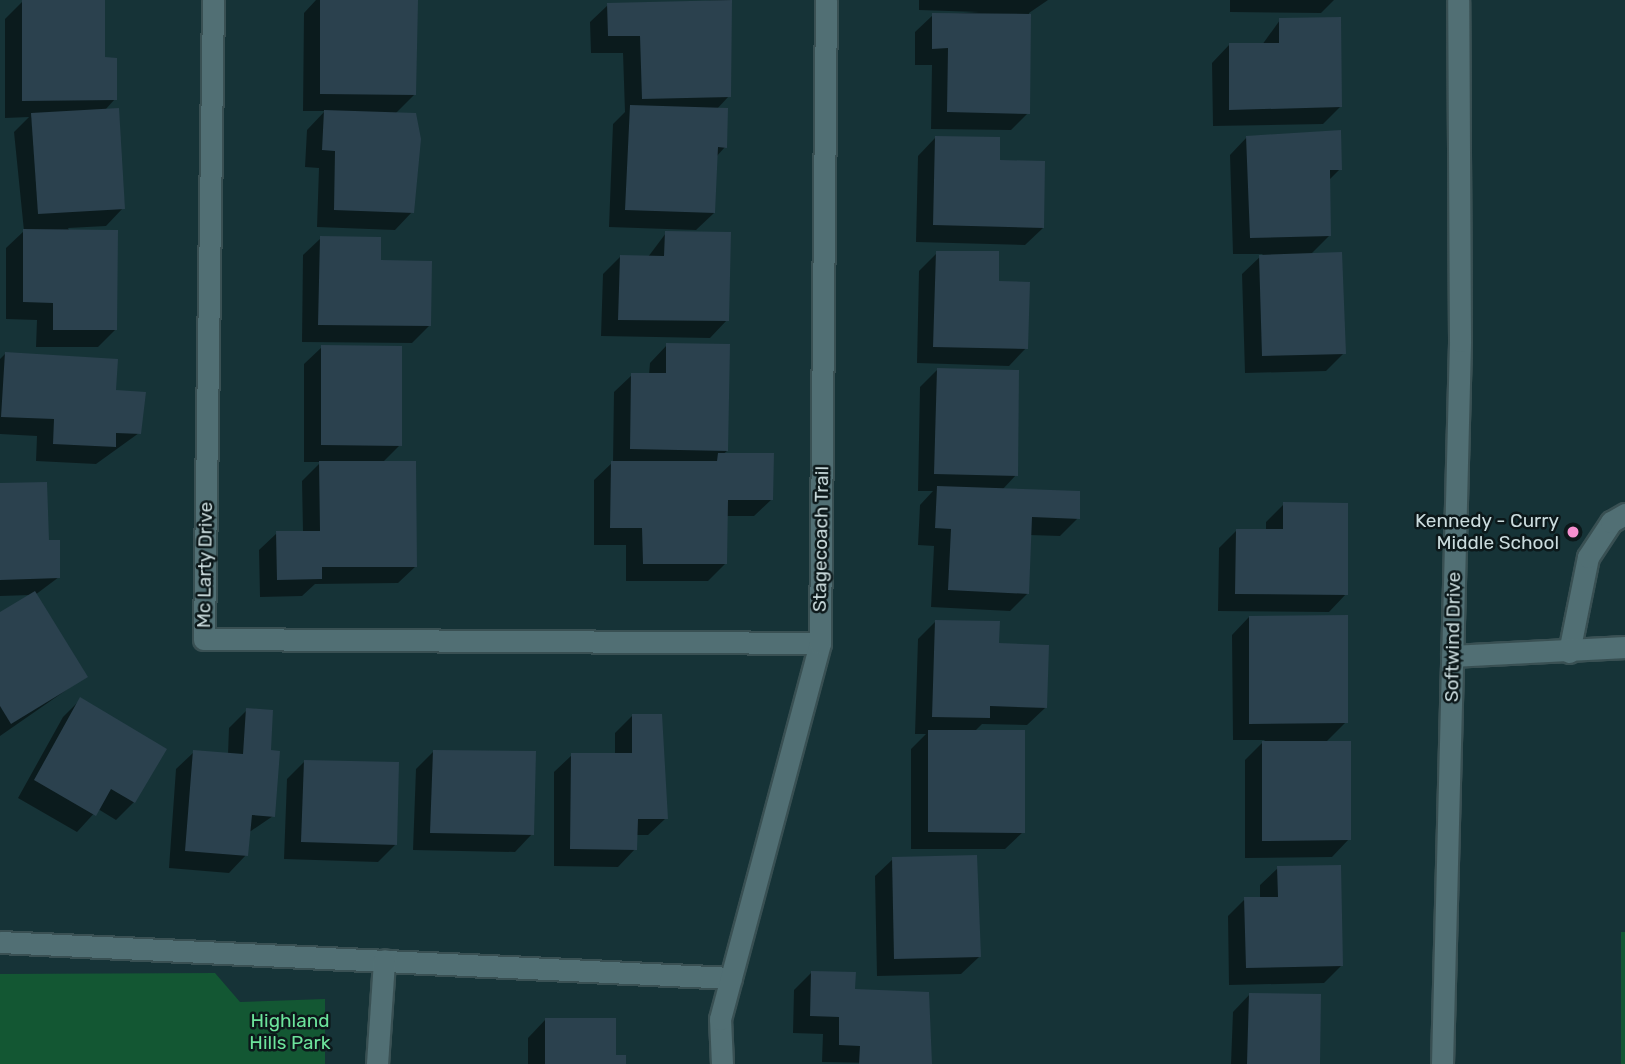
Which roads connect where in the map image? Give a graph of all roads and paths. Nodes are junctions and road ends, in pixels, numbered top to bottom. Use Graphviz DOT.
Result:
graph roads {
  1 [pos="213,0"];
  2 [pos="826,0"];
  3 [pos="1458,0"];
  4 [pos="1625,514"];
  5 [pos="820,643"];
  6 [pos="1625,647"];
  7 [pos="1569,652"];
  8 [pos="1452,656"];
  9 [pos="0,942"];
  10 [pos="384,960"];
  11 [pos="731,978"];
  12 [pos="377,1064"];
  13 [pos="722,1064"];
  14 [pos="1442,1064"];
  1 -- 5 [label="street, Mc Larty Drive"];
  2 -- 5 [label="street, Stagecoach Trail"];
  3 -- 8 [label="street, Softwind Drive"];
  4 -- 7 [label="street"];
  5 -- 11 [label="street, Stagecoach Trail"];
  6 -- 7 [label="street"];
  7 -- 8 [label="street"];
  8 -- 14 [label="street, Softwind Drive"];
  9 -- 10 [label="street"];
  10 -- 11 [label="street"];
  10 -- 12 [label="street"];
  11 -- 13 [label="street, Stagecoach Trail"];
}
